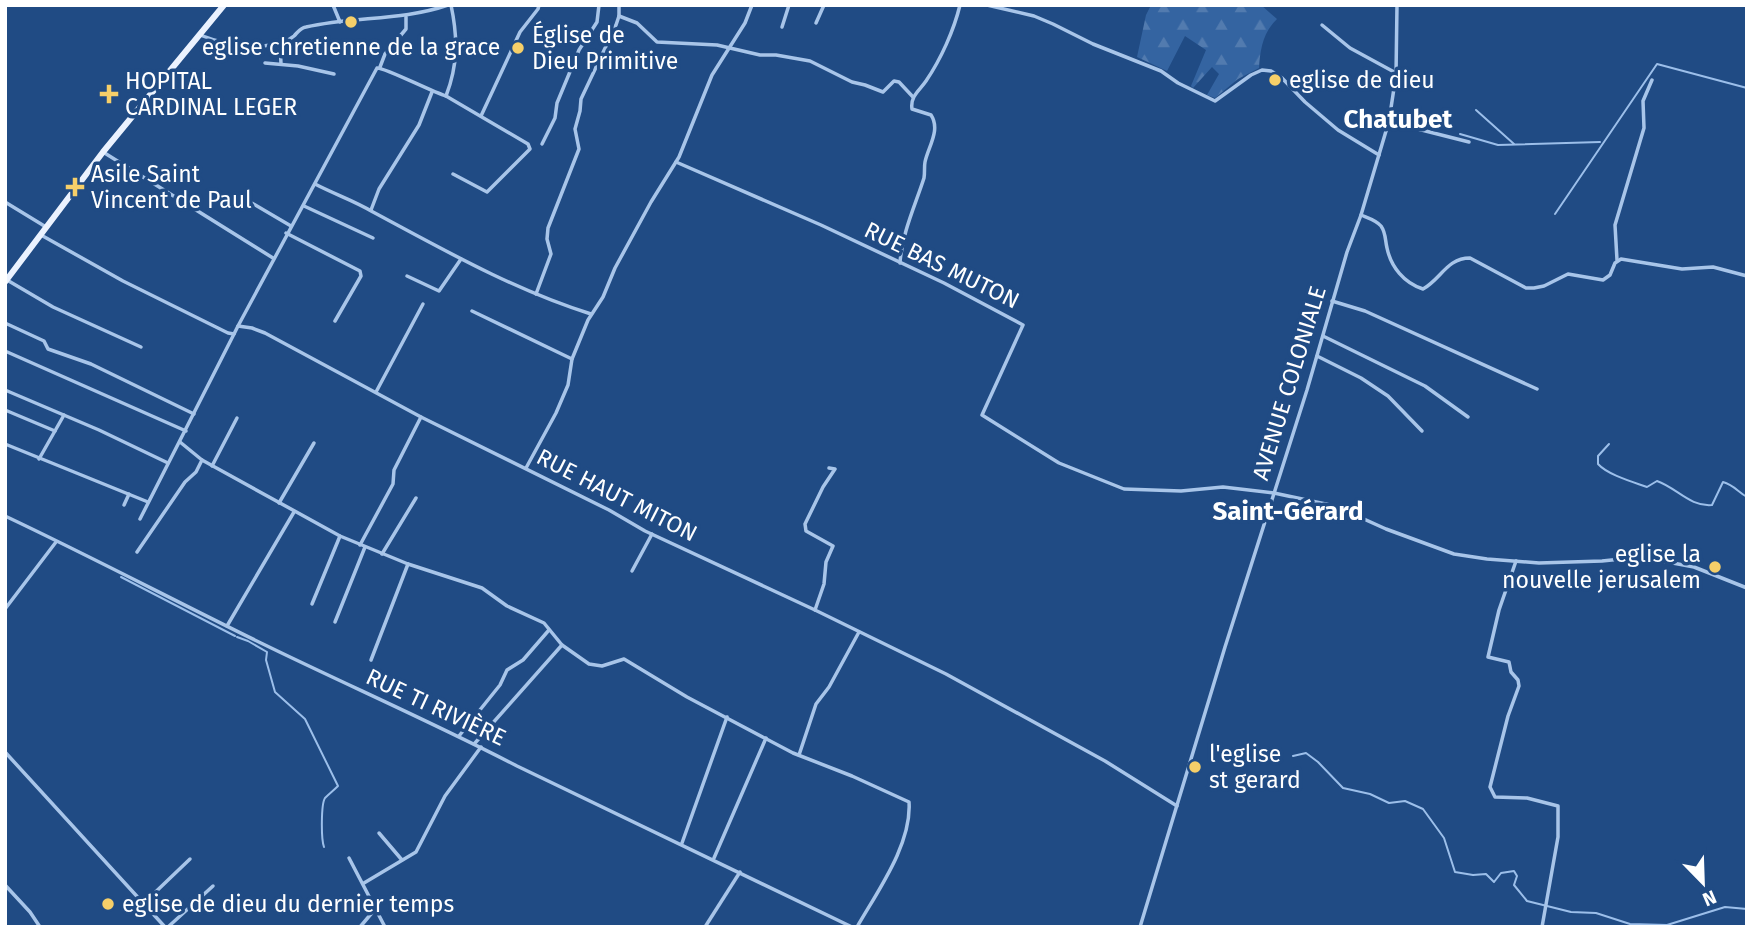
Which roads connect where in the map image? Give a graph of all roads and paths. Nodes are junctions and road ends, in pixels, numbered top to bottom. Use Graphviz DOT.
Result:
graph roads {
  1 [pos="224,5"];
  2 [pos="333,5"];
  3 [pos="427,5"];
  4 [pos="450,5"];
  5 [pos="539,5"];
  6 [pos="599,5"];
  7 [pos="619,5"];
  8 [pos="752,5"];
  9 [pos="789,5"];
  10 [pos="824,5"];
  11 [pos="960,5"];
  12 [pos="987,5"];
  13 [pos="1397,5"];
  14 [pos="996,6"];
  15 [pos="429,12"];
  16 [pos="619,16"];
  17 [pos="406,17"];
  18 [pos="340,22"];
  19 [pos="816,23"];
  20 [pos="1322,25"];
  21 [pos="782,27"];
  22 [pos="200,35"];
  23 [pos="280,43"];
  24 [pos="729,49"];
  25 [pos="265,63"];
  26 [pos="281,64"];
  27 [pos="380,67"];
  28 [pos="1396,73"];
  29 [pos="334,74"];
  30 [pos="1652,80"];
  31 [pos="432,92"];
  32 [pos="446,96"];
  33 [pos="913,97"];
  34 [pos="481,116"];
  35 [pos="1389,121"];
  36 [pos="1469,142"];
  37 [pos="542,144"];
  38 [pos="103,152"];
  39 [pos="1380,155"];
  40 [pos="676,162"];
  41 [pos="453,174"];
  42 [pos="315,184"];
  43 [pos="5,202"];
  44 [pos="227,202"];
  45 [pos="303,206"];
  46 [pos="371,210"];
  47 [pos="1361,215"];
  48 [pos="291,226"];
  49 [pos="47,227"];
  50 [pos="286,233"];
  51 [pos="41,234"];
  52 [pos="373,238"];
  53 [pos="273,258"];
  54 [pos="461,259"];
  55 [pos="1617,260"];
  56 [pos="900,263"];
  57 [pos="407,276"];
  58 [pos="1747,276"];
  59 [pos="6,281"];
  60 [pos="536,294"];
  61 [pos="1332,301"];
  62 [pos="424,304"];
  63 [pos="472,311"];
  64 [pos="592,314"];
  65 [pos="335,321"];
  66 [pos="5,323"];
  67 [pos="238,326"];
  68 [pos="234,334"];
  69 [pos="1323,336"];
  70 [pos="141,347"];
  71 [pos="5,351"];
  72 [pos="1317,356"];
  73 [pos="572,359"];
  74 [pos="1537,389"];
  75 [pos="5,390"];
  76 [pos="376,392"];
  77 [pos="5,410"];
  78 [pos="194,414"];
  79 [pos="64,415"];
  80 [pos="421,417"];
  81 [pos="1468,417"];
  82 [pos="237,418"];
  83 [pos="186,430"];
  84 [pos="55,431"];
  85 [pos="1422,431"];
  86 [pos="180,442"];
  87 [pos="314,443"];
  88 [pos="5,444"];
  89 [pos="39,459"];
  90 [pos="202,460"];
  91 [pos="168,463"];
  92 [pos="212,466"];
  93 [pos="526,468"];
  94 [pos="828,468"];
  95 [pos="1274,493"];
  96 [pos="129,494"];
  97 [pos="416,498"];
  98 [pos="148,502"];
  99 [pos="279,503"];
  100 [pos="124,505"];
  101 [pos="294,512"];
  102 [pos="5,516"];
  103 [pos="139,519"];
  104 [pos="652,534"];
  105 [pos="340,536"];
  106 [pos="56,542"];
  107 [pos="363,546"];
  108 [pos="137,552"];
  109 [pos="382,554"];
  110 [pos="1516,561"];
  111 [pos="408,564"];
  112 [pos="632,571"];
  113 [pos="1747,588"];
  114 [pos="312,604"];
  115 [pos="5,609"];
  116 [pos="815,610"];
  117 [pos="335,622"];
  118 [pos="227,626"];
  119 [pos="549,630"];
  120 [pos="859,632"];
  121 [pos="562,645"];
  122 [pos="371,660"];
  123 [pos="727,717"];
  124 [pos="458,736"];
  125 [pos="766,738"];
  126 [pos="474,743"];
  127 [pos="481,747"];
  128 [pos="5,752"];
  129 [pos="799,755"];
  130 [pos="1177,806"];
  131 [pos="379,833"];
  132 [pos="682,843"];
  133 [pos="349,858"];
  134 [pos="190,859"];
  135 [pos="713,859"];
  136 [pos="402,860"];
  137 [pos="740,872"];
  138 [pos="364,883"];
  139 [pos="5,885"];
  140 [pos="213,886"];
  141 [pos="144,904"];
  142 [pos="376,908"];
  143 [pos="40,927"];
  144 [pos="166,927"];
  145 [pos="360,927"];
  146 [pos="385,927"];
  147 [pos="705,927"];
  148 [pos="855,927"];
  149 [pos="1140,927"];
  150 [pos="1542,927"];
  1 -- 22 [label="main road"];
  2 -- 18 [label="street"];
  3 -- 15 [label="street"];
  4 -- 15 [label="street"];
  4 -- 32 [label="street"];
  5 -- 34 [label="street"];
  6 -- 37 [label="street"];
  7 -- 16 [label="street"];
  8 -- 24 [label="street"];
  9 -- 21 [label="street"];
  10 -- 19 [label="street"];
  11 -- 33 [label="street"];
  12 -- 14 [label="street"];
  13 -- 28 [label="street, AVENUE COLONIALE"];
  14 -- 39 [label="street"];
  15 -- 17 [label="street"];
  16 -- 24 [label="street"];
  16 -- 60 [label="street"];
  17 -- 18 [label="street"];
  17 -- 27 [label="street"];
  18 -- 23 [label="street"];
  20 -- 28 [label="street"];
  22 -- 23 [label="street"];
  22 -- 38 [label="main road"];
  23 -- 26 [label="street"];
  24 -- 33 [label="street"];
  24 -- 40 [label="street"];
  25 -- 26 [label="street"];
  26 -- 29 [label="street"];
  27 -- 31 [label="street"];
  27 -- 42 [label="street"];
  28 -- 35 [label="street, AVENUE COLONIALE"];
  30 -- 55 [label="street"];
  31 -- 32 [label="street"];
  31 -- 46 [label="street"];
  32 -- 34 [label="street"];
  33 -- 56 [label="street"];
  34 -- 41 [label="street"];
  35 -- 36 [label="street"];
  35 -- 39 [label="street, AVENUE COLONIALE"];
  38 -- 49 [label="main road"];
  38 -- 53 [label="street"];
  39 -- 47 [label="street, AVENUE COLONIALE"];
  40 -- 56 [label="street, RUE BAS MUTON"];
  40 -- 64 [label="street"];
  42 -- 45 [label="street"];
  42 -- 46 [label="street"];
  43 -- 49 [label="street"];
  44 -- 48 [label="street"];
  45 -- 48 [label="street"];
  45 -- 52 [label="street"];
  46 -- 54 [label="street"];
  47 -- 55 [label="street"];
  47 -- 61 [label="street, AVENUE COLONIALE"];
  48 -- 50 [label="street"];
  49 -- 51 [label="main road"];
  50 -- 53 [label="street"];
  50 -- 65 [label="street"];
  51 -- 59 [label="main road"];
  51 -- 68 [label="street"];
  53 -- 67 [label="street"];
  54 -- 57 [label="street"];
  54 -- 60 [label="street"];
  55 -- 58 [label="street"];
  56 -- 95 [label="street, RUE BAS MUTON"];
  59 -- 70 [label="street"];
  60 -- 64 [label="street"];
  61 -- 69 [label="street, AVENUE COLONIALE"];
  61 -- 74 [label="street"];
  62 -- 76 [label="street"];
  63 -- 73 [label="street"];
  64 -- 73 [label="street"];
  66 -- 78 [label="street"];
  67 -- 68 [label="street"];
  67 -- 76 [label="street, RUE HAUT MITON"];
  68 -- 78 [label="street"];
  69 -- 72 [label="street, AVENUE COLONIALE"];
  69 -- 81 [label="street"];
  71 -- 83 [label="street"];
  72 -- 85 [label="street"];
  72 -- 95 [label="street, AVENUE COLONIALE"];
  73 -- 93 [label="street"];
  75 -- 79 [label="street"];
  76 -- 80 [label="street, RUE HAUT MITON"];
  77 -- 84 [label="street"];
  78 -- 83 [label="street"];
  79 -- 84 [label="street"];
  79 -- 91 [label="street"];
  80 -- 93 [label="street, RUE HAUT MITON"];
  80 -- 107 [label="street"];
  82 -- 92 [label="street"];
  83 -- 86 [label="street"];
  84 -- 89 [label="street"];
  86 -- 90 [label="street"];
  86 -- 91 [label="street"];
  87 -- 99 [label="street"];
  88 -- 89 [label="street"];
  89 -- 96 [label="street"];
  90 -- 92 [label="street"];
  90 -- 108 [label="street"];
  91 -- 98 [label="street"];
  92 -- 99 [label="street"];
  93 -- 104 [label="street, RUE HAUT MITON"];
  94 -- 116 [label="street"];
  95 -- 110 [label="street, RUE BAS MUTON"];
  95 -- 130 [label="street, AVENUE COLONIALE"];
  96 -- 98 [label="street"];
  96 -- 100 [label="street"];
  97 -- 109 [label="street"];
  98 -- 103 [label="street"];
  99 -- 101 [label="street"];
  101 -- 105 [label="street"];
  101 -- 118 [label="street"];
  102 -- 106 [label="street, RUE TI RIVIÈRE"];
  104 -- 112 [label="street"];
  104 -- 116 [label="street, RUE HAUT MITON"];
  105 -- 107 [label="street"];
  105 -- 114 [label="street"];
  106 -- 115 [label="street"];
  106 -- 118 [label="street, RUE TI RIVIÈRE"];
  107 -- 109 [label="street"];
  107 -- 117 [label="street"];
  109 -- 111 [label="street"];
  110 -- 113 [label="street, RUE BAS MUTON"];
  110 -- 150 [label="street"];
  111 -- 119 [label="street"];
  111 -- 122 [label="street"];
  116 -- 120 [label="street, RUE HAUT MITON"];
  118 -- 124 [label="street, RUE TI RIVIÈRE"];
  119 -- 121 [label="street"];
  119 -- 124 [label="street"];
  120 -- 129 [label="street"];
  120 -- 130 [label="street, RUE HAUT MITON"];
  121 -- 123 [label="street"];
  121 -- 126 [label="street"];
  123 -- 125 [label="street"];
  123 -- 132 [label="street"];
  124 -- 126 [label="street, RUE TI RIVIÈRE"];
  125 -- 129 [label="street"];
  125 -- 135 [label="street"];
  126 -- 127 [label="street, RUE TI RIVIÈRE"];
  127 -- 132 [label="street, RUE TI RIVIÈRE"];
  127 -- 136 [label="street"];
  128 -- 141 [label="street"];
  129 -- 148 [label="street"];
  130 -- 149 [label="street, AVENUE COLONIALE"];
  131 -- 136 [label="street"];
  132 -- 135 [label="street, RUE TI RIVIÈRE"];
  133 -- 138 [label="street"];
  134 -- 141 [label="street"];
  135 -- 137 [label="street, RUE TI RIVIÈRE"];
  136 -- 138 [label="street"];
  137 -- 147 [label="street"];
  137 -- 148 [label="street, RUE TI RIVIÈRE"];
  138 -- 142 [label="street"];
  139 -- 143 [label="street"];
  140 -- 144 [label="street"];
  141 -- 144 [label="street"];
  142 -- 145 [label="street"];
  142 -- 146 [label="street"];
}
